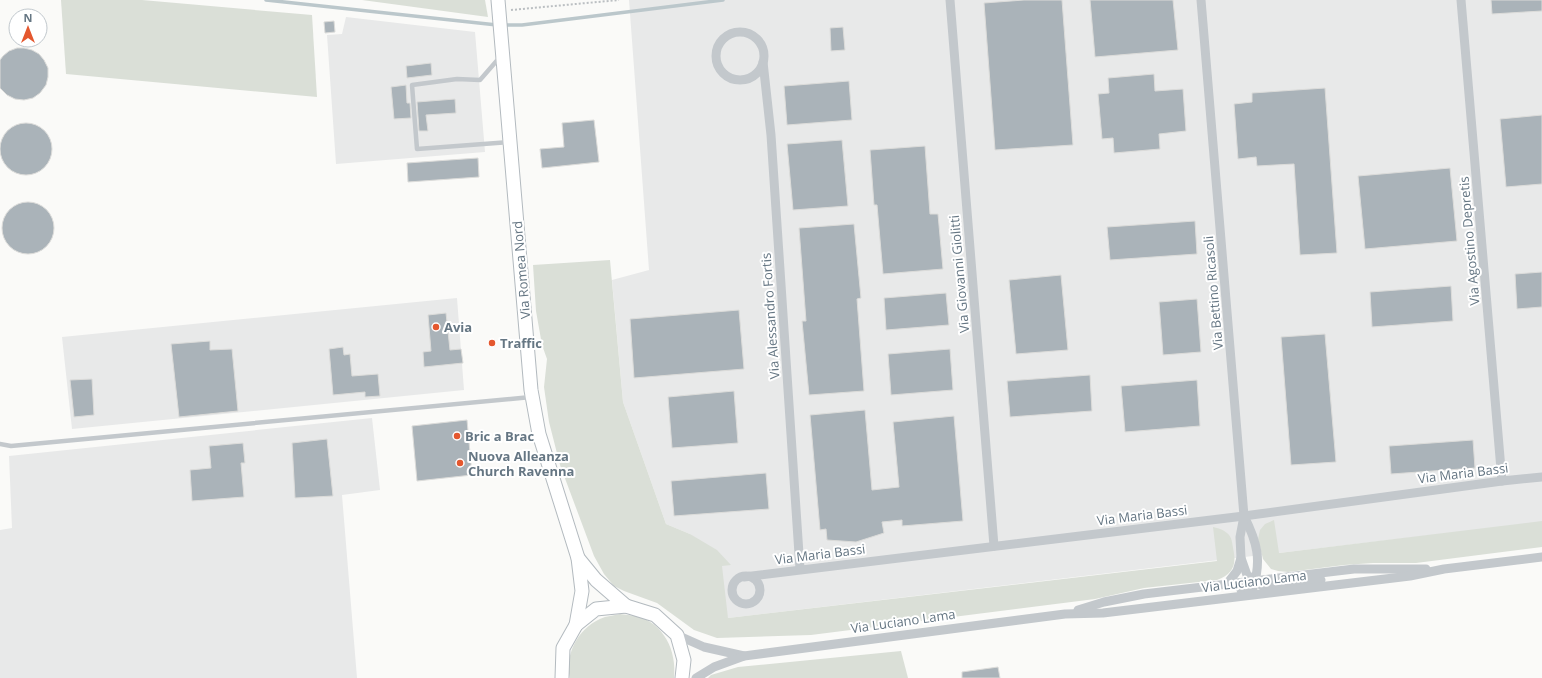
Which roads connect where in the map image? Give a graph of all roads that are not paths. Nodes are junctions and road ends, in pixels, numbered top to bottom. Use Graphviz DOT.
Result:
graph roads {
  1 [pos="950,0"];
  2 [pos="1201,0"];
  3 [pos="1461,0"];
  4 [pos="498,3"];
  5 [pos="503,52"];
  6 [pos="763,62"];
  7 [pos="511,142"];
  8 [pos="533,397"];
  9 [pos="0,444"];
  10 [pos="1542,477"];
  11 [pos="1502,481"];
  12 [pos="1244,516"];
  13 [pos="994,546"];
  14 [pos="1258,556"];
  15 [pos="1542,557"];
  16 [pos="578,558"];
  17 [pos="1241,558"];
  18 [pos="800,569"];
  19 [pos="1444,569"];
  20 [pos="744,577"];
  21 [pos="1278,578"];
  22 [pos="1255,581"];
  23 [pos="1361,582"];
  24 [pos="1227,584"];
  25 [pos="626,606"];
  26 [pos="1150,607"];
  27 [pos="1065,614"];
  28 [pos="576,625"];
  29 [pos="677,635"];
  30 [pos="744,656"];
  31 [pos="562,678"];
  32 [pos="682,678"];
  33 [pos="696,678"];
  1 -- 13 [label="street, Via Giovanni Giolitti"];
  2 -- 12 [label="street, Via Bettino Ricasoli"];
  3 -- 11 [label="street, Via Agostino Depretis"];
  4 -- 5 [label="main road, Via Romea Nord"];
  5 -- 7 [label="main road, Via Romea Nord"];
  5 -- 7 [label="lane"];
  6 -- 6 [label="street, Via Alessandro Fortis"];
  6 -- 18 [label="street, Via Alessandro Fortis"];
  7 -- 8 [label="main road, Via Romea Nord"];
  8 -- 9 [label="lane"];
  8 -- 16 [label="main road, Via Romea Nord"];
  10 -- 11 [label="street, Via Maria Bassi"];
  11 -- 12 [label="street, Via Maria Bassi"];
  12 -- 13 [label="street, Via Maria Bassi"];
  12 -- 14 [label="street, Via Bettino Ricasoli"];
  12 -- 17 [label="street"];
  13 -- 18 [label="street, Via Maria Bassi"];
  14 -- 21 [label="street"];
  14 -- 22 [label="street, Via Bettino Ricasoli"];
  15 -- 19 [label="street, Via Luciano Lama"];
  16 -- 25 [label="main road, Via Romea Nord"];
  16 -- 28 [label="main road, Via Romea Nord"];
  17 -- 22 [label="street"];
  17 -- 24 [label="street"];
  18 -- 20 [label="street, Via Maria Bassi"];
  19 -- 21 [label="street, Via Luciano Lama"];
  19 -- 23 [label="street, Via Luciano Lama"];
  21 -- 22 [label="street, Via Luciano Lama"];
  22 -- 23 [label="street, Via Luciano Lama"];
  22 -- 24 [label="street, Via Luciano Lama"];
  22 -- 26 [label="street, Via Luciano Lama"];
  23 -- 26 [label="street, Via Luciano Lama"];
  24 -- 27 [label="street, Via Luciano Lama"];
  25 -- 28 [label="main road"];
  25 -- 29 [label="main road"];
  26 -- 27 [label="street, Via Luciano Lama"];
  27 -- 30 [label="street, Via Luciano Lama"];
  28 -- 31 [label="main road"];
  29 -- 30 [label="street, Via Luciano Lama"];
  29 -- 32 [label="main road"];
  30 -- 33 [label="street, Via Luciano Lama"];
}
